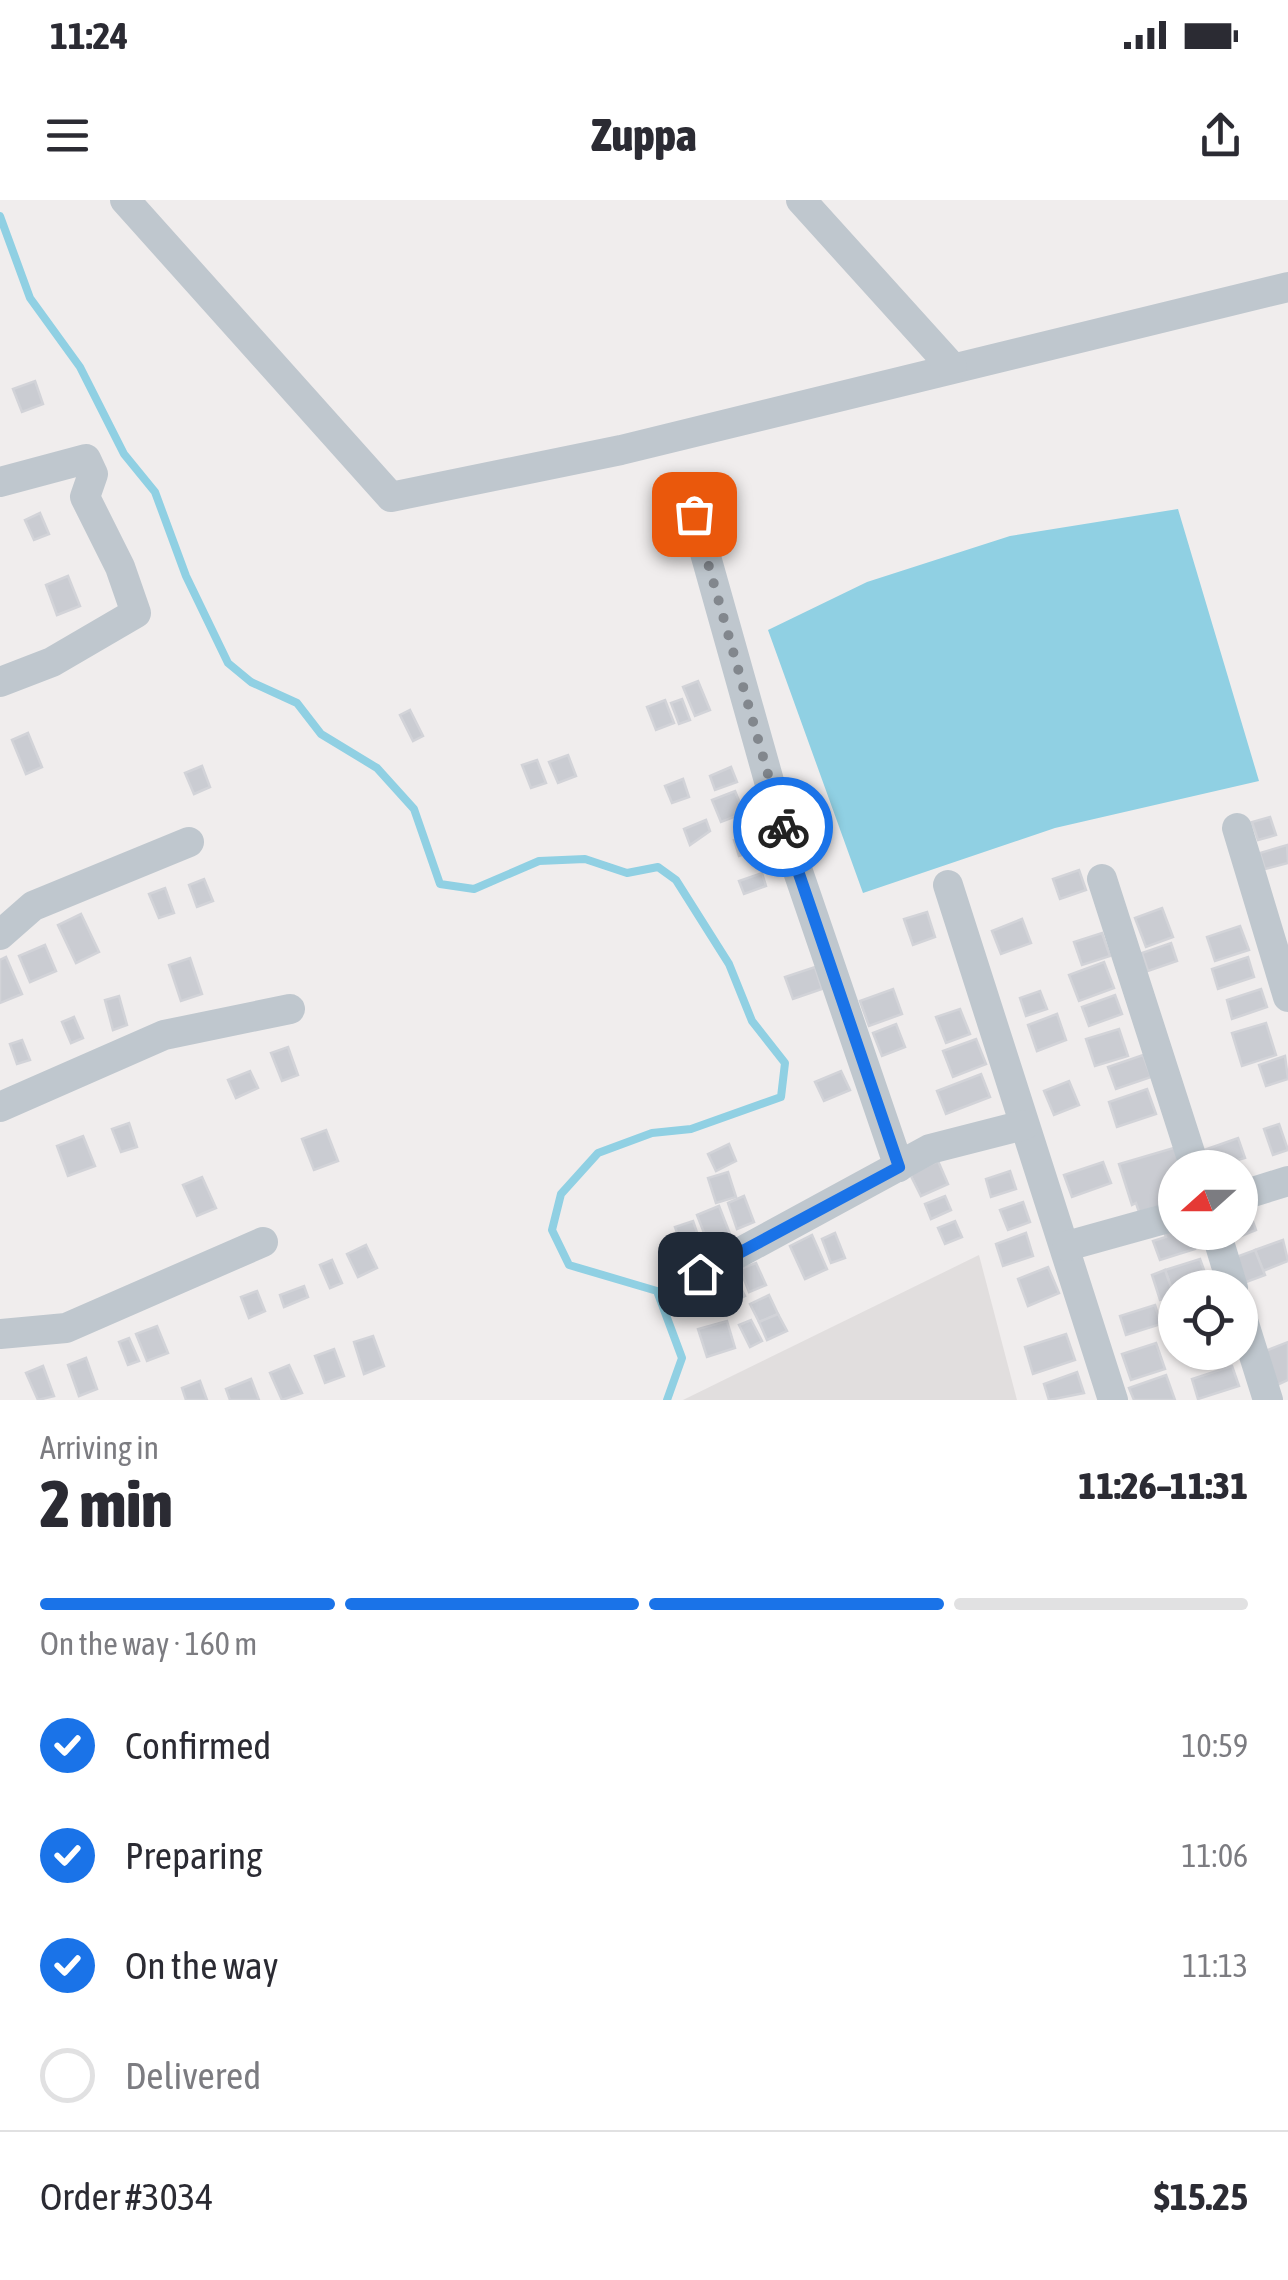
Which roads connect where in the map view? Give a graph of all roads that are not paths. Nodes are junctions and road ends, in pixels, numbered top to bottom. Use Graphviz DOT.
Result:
graph roads {
  1 [pos="125,200"];
  2 [pos="802,200"];
  3 [pos="1288,287"];
  4 [pos="952,367"];
  5 [pos="0,482"];
  6 [pos="694,514"];
  7 [pos="0,682"];
  8 [pos="1236,828"];
  9 [pos="189,842"];
  10 [pos="1102,879"];
  11 [pos="948,885"];
  12 [pos="0,935"];
  13 [pos="1288,997"];
  14 [pos="290,1009"];
  15 [pos="0,1106"];
  16 [pos="1024,1124"];
  17 [pos="1189,1150"];
  18 [pos="899,1167"];
  19 [pos="1288,1181"];
  20 [pos="1258,1190"];
  21 [pos="1158,1221"];
  22 [pos="263,1242"];
  23 [pos="1068,1246"];
  24 [pos="700,1274"];
  25 [pos="0,1334"];
  26 [pos="1258,1368"];
  27 [pos="1114,1400"];
  28 [pos="1268,1400"];
  1 -- 4 [label="street"];
  2 -- 4 [label="street"];
  3 -- 4 [label="street"];
  5 -- 7 [label="street"];
  6 -- 18 [label="street"];
  8 -- 13 [label="street"];
  9 -- 12 [label="street"];
  10 -- 17 [label="street"];
  11 -- 16 [label="street"];
  14 -- 15 [label="street"];
  16 -- 18 [label="street"];
  16 -- 23 [label="street"];
  18 -- 24 [label="street"];
  19 -- 20 [label="street"];
  21 -- 23 [label="street"];
  22 -- 25 [label="street"];
  23 -- 27 [label="street"];
  26 -- 28 [label="street"];
}
